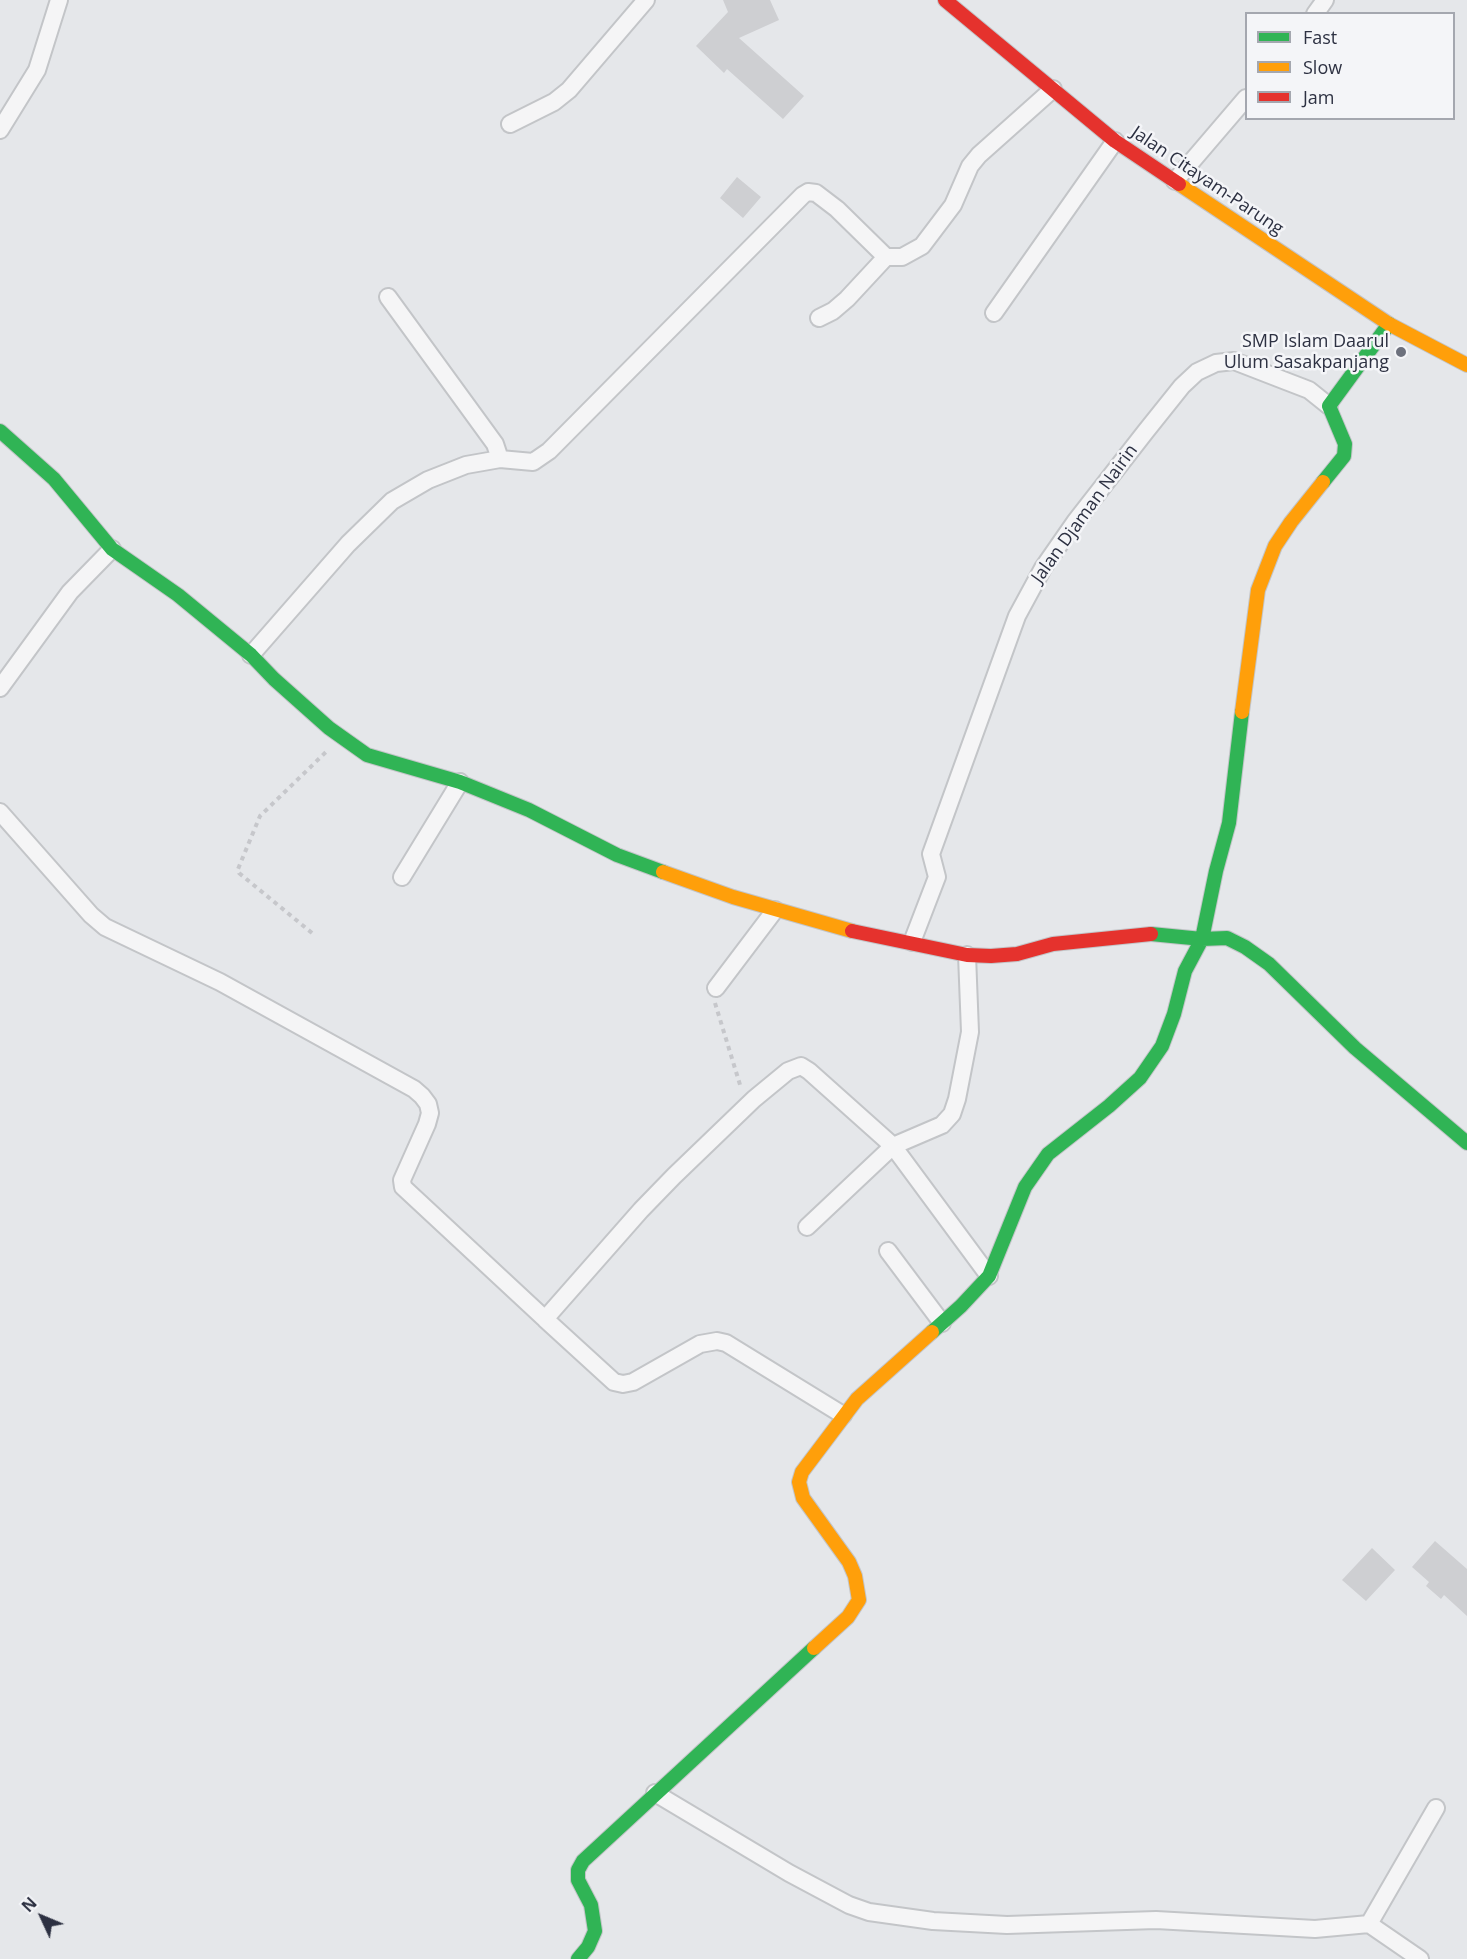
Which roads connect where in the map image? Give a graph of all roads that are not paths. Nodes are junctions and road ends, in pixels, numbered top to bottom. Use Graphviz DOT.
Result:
graph roads {
  1 [pos="60,0"];
  2 [pos="646,0"];
  3 [pos="945,0"];
  4 [pos="1053,89"];
  5 [pos="1245,99"];
  6 [pos="510,124"];
  7 [pos="0,130"];
  8 [pos="1115,141"];
  9 [pos="1175,181"];
  10 [pos="886,257"];
  11 [pos="388,297"];
  12 [pos="994,313"];
  13 [pos="819,318"];
  14 [pos="1389,324"];
  15 [pos="1467,364"];
  16 [pos="1329,406"];
  17 [pos="0,431"];
  18 [pos="500,459"];
  19 [pos="112,549"];
  20 [pos="251,655"];
  21 [pos="0,688"];
  22 [pos="460,782"];
  23 [pos="0,812"];
  24 [pos="402,877"];
  25 [pos="775,910"];
  26 [pos="1202,939"];
  27 [pos="912,942"];
  28 [pos="967,955"];
  29 [pos="716,988"];
  30 [pos="1467,1143"];
  31 [pos="893,1146"];
  32 [pos="807,1227"];
  33 [pos="888,1251"];
  34 [pos="989,1276"];
  35 [pos="545,1319"];
  36 [pos="942,1323"];
  37 [pos="843,1415"];
  38 [pos="655,1793"];
  39 [pos="1436,1808"];
  40 [pos="1369,1924"];
  41 [pos="578,1959"];
  42 [pos="1420,1959"];
  1 -- 7 [label="street"];
  2 -- 6 [label="street"];
  3 -- 4 [label="street, Jalan Citayam-Parung"];
  4 -- 8 [label="street, Jalan Citayam-Parung"];
  4 -- 10 [label="street"];
  5 -- 9 [label="street"];
  8 -- 9 [label="street, Jalan Citayam-Parung"];
  8 -- 12 [label="street"];
  9 -- 14 [label="street, Jalan Citayam-Parung"];
  10 -- 13 [label="street"];
  10 -- 18 [label="street"];
  11 -- 18 [label="street"];
  14 -- 15 [label="street, Jalan Citayam-Parung"];
  14 -- 16 [label="street"];
  16 -- 26 [label="street"];
  16 -- 27 [label="street, Jalan Djaman Nairin"];
  17 -- 19 [label="street"];
  18 -- 20 [label="street"];
  19 -- 20 [label="street"];
  19 -- 21 [label="street"];
  20 -- 22 [label="street"];
  22 -- 24 [label="street"];
  22 -- 25 [label="street"];
  23 -- 35 [label="street"];
  25 -- 27 [label="street"];
  25 -- 29 [label="street"];
  26 -- 28 [label="street"];
  26 -- 30 [label="street"];
  26 -- 34 [label="street"];
  27 -- 28 [label="street"];
  28 -- 31 [label="street"];
  31 -- 32 [label="street"];
  31 -- 34 [label="street"];
  31 -- 35 [label="street"];
  33 -- 36 [label="street"];
  34 -- 36 [label="street"];
  35 -- 37 [label="street"];
  36 -- 37 [label="street"];
  37 -- 38 [label="street"];
  38 -- 40 [label="street"];
  38 -- 41 [label="street"];
  39 -- 40 [label="street"];
  40 -- 42 [label="street"];
}
